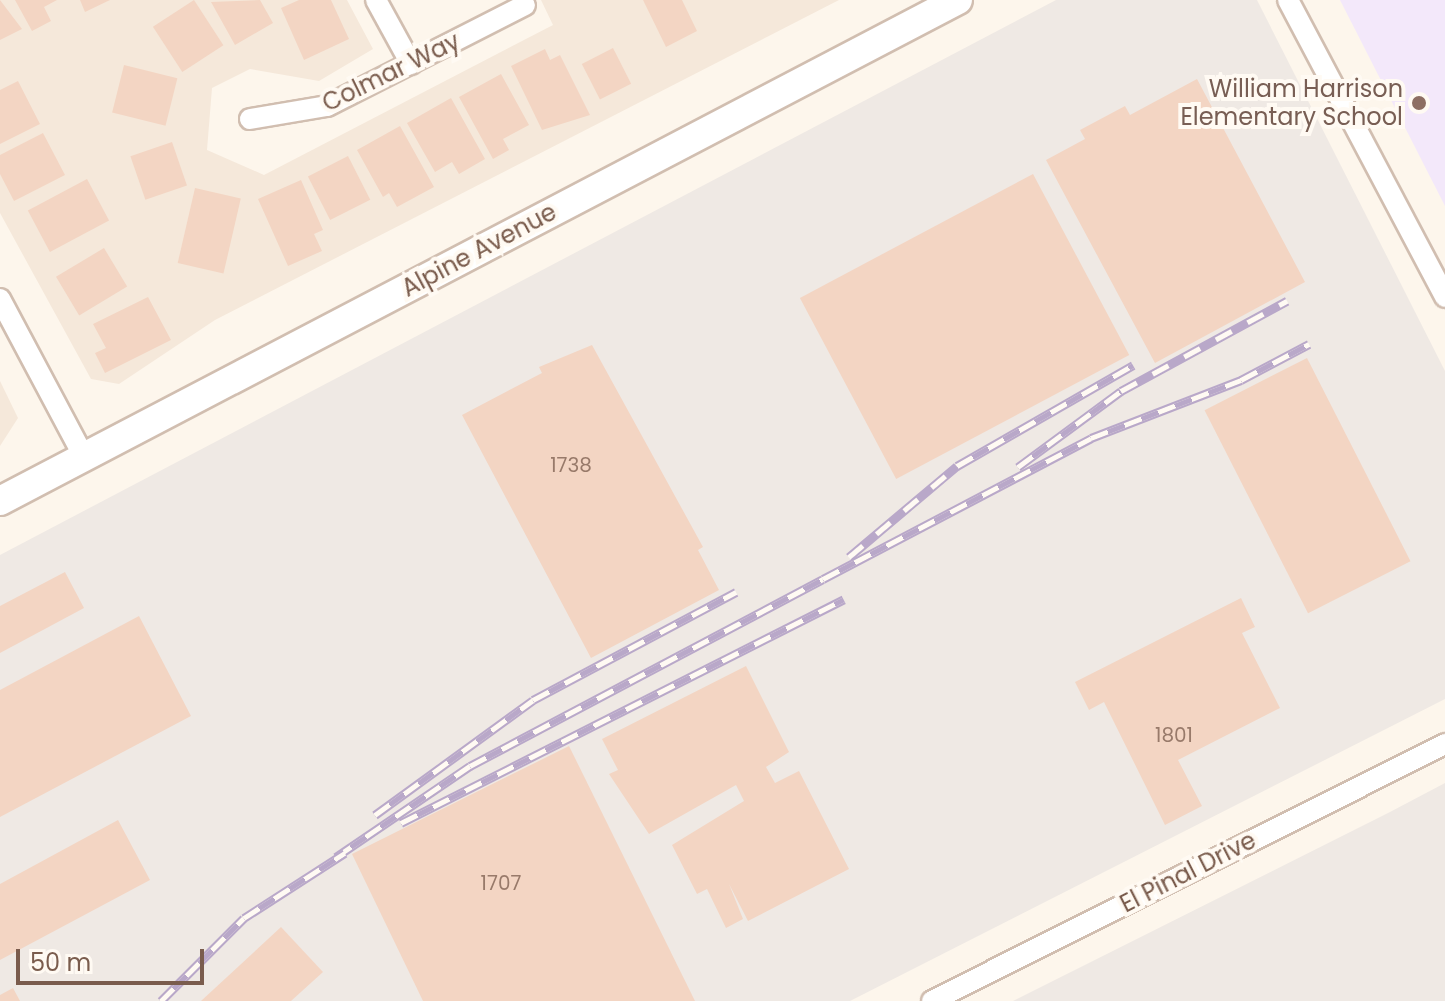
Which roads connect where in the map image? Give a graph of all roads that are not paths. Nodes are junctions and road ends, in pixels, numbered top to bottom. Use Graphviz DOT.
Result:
graph roads {
  1 [pos="376,0"];
  2 [pos="958,0"];
  3 [pos="1288,0"];
  4 [pos="525,5"];
  5 [pos="411,64"];
  6 [pos="250,119"];
  7 [pos="1445,297"];
  8 [pos="0,299"];
  9 [pos="84,457"];
  10 [pos="0,501"];
  11 [pos="1445,744"];
  12 [pos="932,1001"];
  1 -- 5 [label="street"];
  2 -- 9 [label="street, Alpine Avenue"];
  3 -- 7 [label="street"];
  4 -- 5 [label="street, Colmar Way"];
  5 -- 6 [label="street, Colmar Way"];
  8 -- 9 [label="street"];
  9 -- 10 [label="street, Alpine Avenue"];
  11 -- 12 [label="street, El Pinal Drive"];
}
